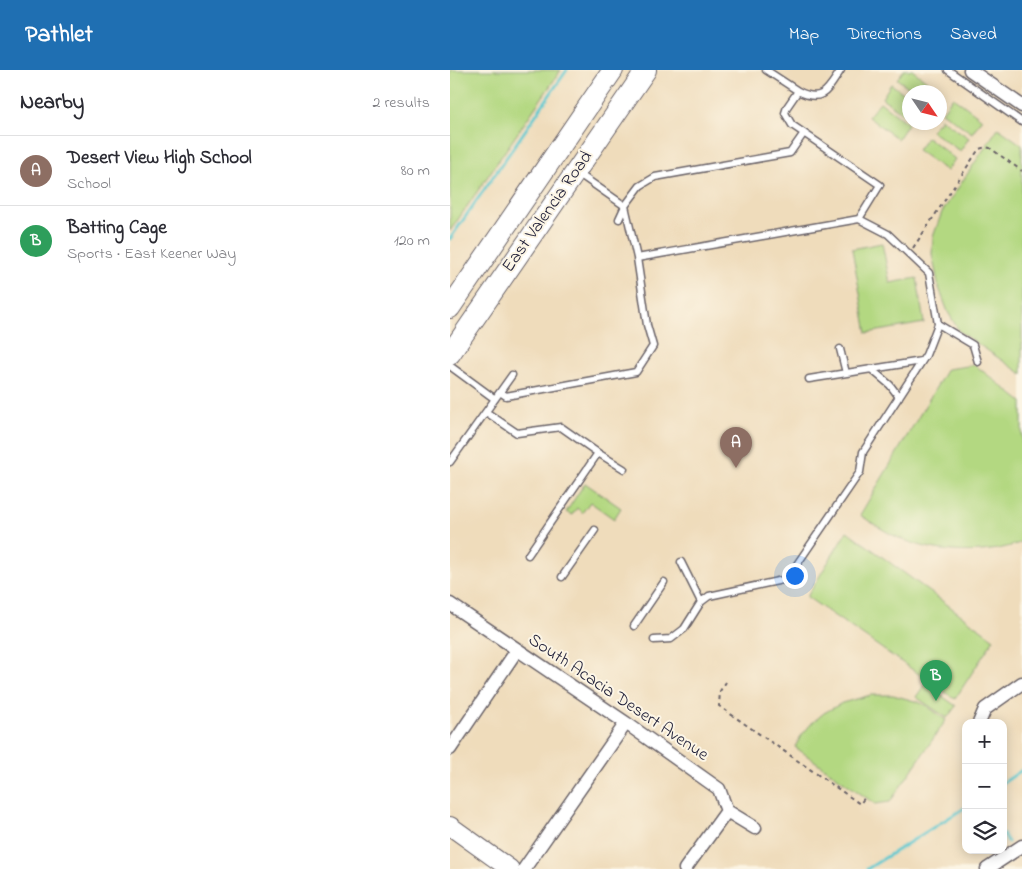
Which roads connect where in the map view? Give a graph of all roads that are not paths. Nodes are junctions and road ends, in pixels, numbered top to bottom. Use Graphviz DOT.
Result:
graph roads {
  1 [pos="613,70"];
  2 [pos="646,70"];
  3 [pos="766,70"];
  4 [pos="841,70"];
  5 [pos="948,70"];
  6 [pos="970,70"];
  7 [pos="798,91"];
  8 [pos="1022,106"];
  9 [pos="1022,122"];
  10 [pos="804,134"];
  11 [pos="575,172"];
  12 [pos="625,206"];
  13 [pos="619,218"];
  14 [pos="859,219"];
  15 [pos="637,258"];
  16 [pos="475,272"];
  17 [pos="450,308"];
  18 [pos="938,324"];
  19 [pos="450,325"];
  20 [pos="840,349"];
  21 [pos="450,354"];
  22 [pos="922,361"];
  23 [pos="978,362"];
  24 [pos="450,366"];
  25 [pos="871,369"];
  26 [pos="846,373"];
  27 [pos="512,375"];
  28 [pos="809,379"];
  29 [pos="500,392"];
  30 [pos="899,397"];
  31 [pos="495,399"];
  32 [pos="486,412"];
  33 [pos="598,453"];
  34 [pos="450,462"];
  35 [pos="624,469"];
  36 [pos="595,530"];
  37 [pos="528,555"];
  38 [pos="681,562"];
  39 [pos="562,577"];
  40 [pos="664,582"];
  41 [pos="701,602"];
  42 [pos="450,604"];
  43 [pos="634,626"];
  44 [pos="654,640"];
  45 [pos="517,650"];
  46 [pos="1022,683"];
  47 [pos="981,719"];
  48 [pos="626,723"];
  49 [pos="450,749"];
  50 [pos="727,811"];
  51 [pos="450,826"];
  52 [pos="755,828"];
  53 [pos="1022,846"];
  54 [pos="1004,858"];
  55 [pos="510,869"];
  56 [pos="524,869"];
  57 [pos="685,869"];
  58 [pos="987,869"];
  59 [pos="1011,869"];
  1 -- 16 [label="main road, East Valencia Road"];
  2 -- 11 [label="main road, East Valencia Road"];
  3 -- 7 [label="lane"];
  4 -- 7 [label="lane"];
  5 -- 9 [label="lane"];
  6 -- 8 [label="street"];
  7 -- 10 [label="lane"];
  10 -- 12 [label="lane"];
  10 -- 14 [label="lane"];
  11 -- 12 [label="lane"];
  11 -- 21 [label="main road, East Valencia Road"];
  12 -- 13 [label="lane"];
  12 -- 15 [label="lane"];
  14 -- 15 [label="lane"];
  14 -- 18 [label="lane"];
  15 -- 29 [label="lane"];
  16 -- 17 [label="main road, East Valencia Road"];
  16 -- 19 [label="main road"];
  18 -- 22 [label="lane"];
  18 -- 23 [label="lane"];
  20 -- 26 [label="lane"];
  22 -- 25 [label="lane"];
  22 -- 30 [label="lane"];
  24 -- 31 [label="lane"];
  25 -- 26 [label="lane"];
  25 -- 30 [label="lane"];
  26 -- 28 [label="lane"];
  27 -- 29 [label="lane"];
  29 -- 31 [label="lane"];
  30 -- 41 [label="lane"];
  31 -- 32 [label="lane"];
  32 -- 33 [label="lane"];
  32 -- 34 [label="lane"];
  33 -- 35 [label="lane"];
  33 -- 37 [label="lane"];
  36 -- 39 [label="lane"];
  38 -- 41 [label="lane"];
  40 -- 43 [label="lane"];
  41 -- 44 [label="lane"];
  42 -- 45 [label="street, South Acacia Desert Avenue"];
  45 -- 48 [label="street, South Acacia Desert Avenue"];
  45 -- 49 [label="street"];
  46 -- 47 [label="street"];
  48 -- 50 [label="street, South Acacia Desert Avenue"];
  48 -- 56 [label="street"];
  50 -- 52 [label="street"];
  50 -- 57 [label="street"];
  51 -- 55 [label="street"];
  53 -- 54 [label="street"];
  54 -- 58 [label="street"];
  54 -- 59 [label="street"];
}
